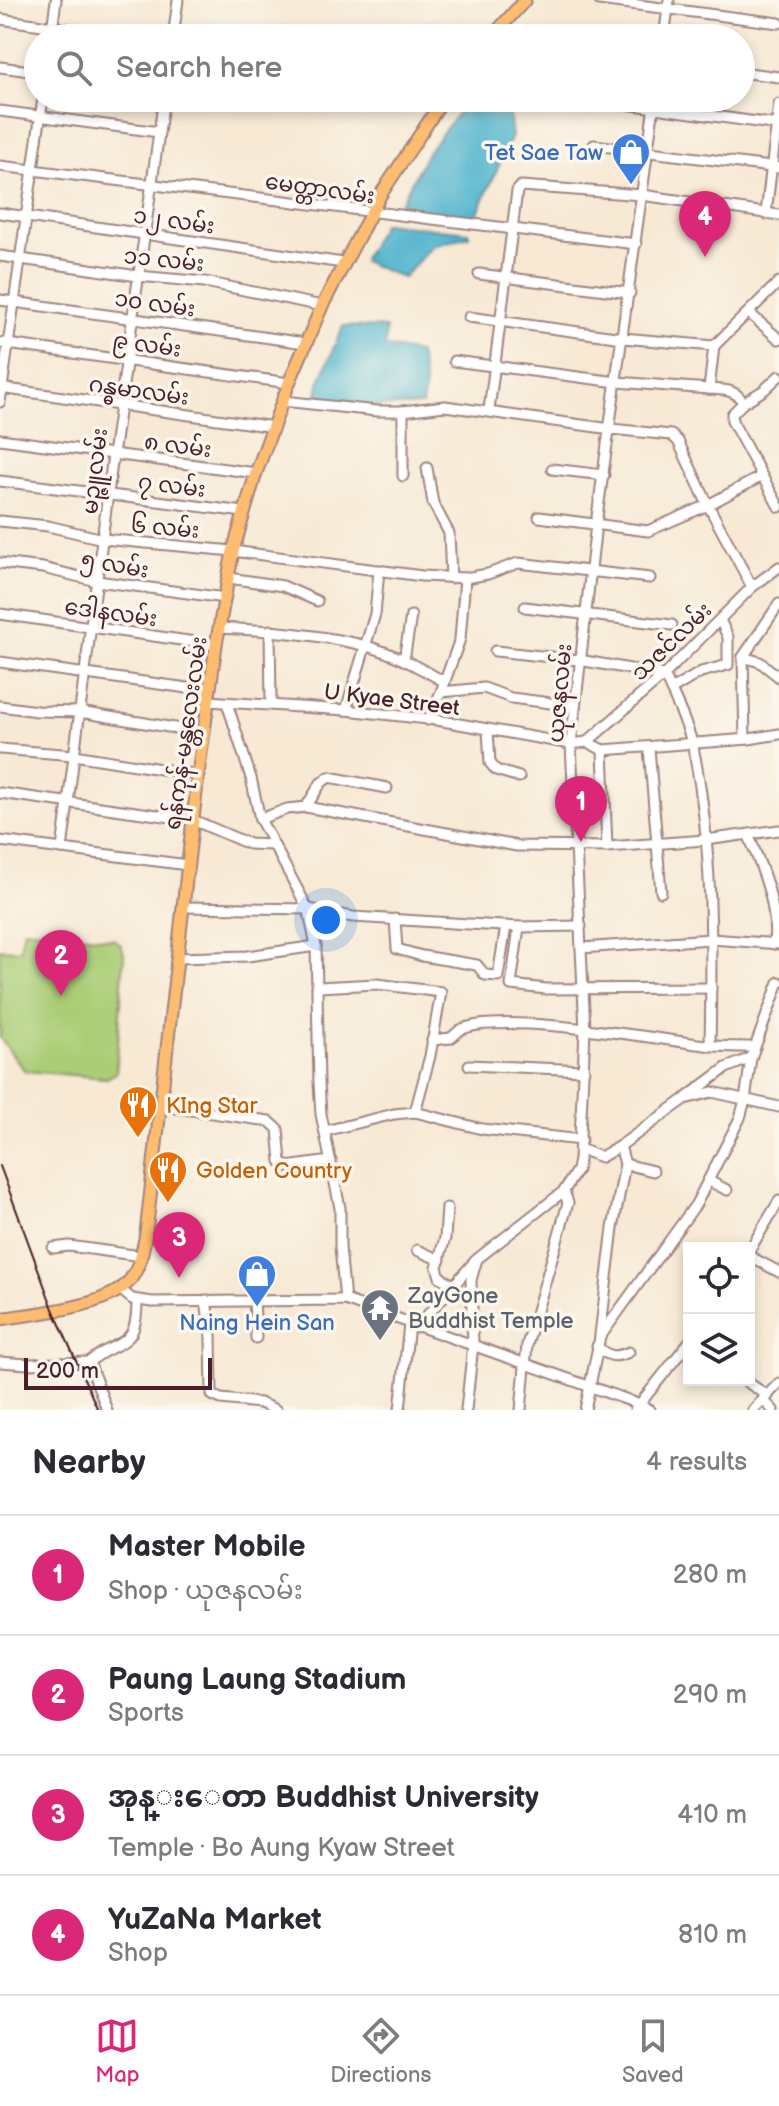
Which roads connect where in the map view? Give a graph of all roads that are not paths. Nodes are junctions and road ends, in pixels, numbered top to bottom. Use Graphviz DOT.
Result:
graph roads {
  1 [pos="56,0"];
  2 [pos="178,0"];
  3 [pos="525,0"];
  4 [pos="599,0"];
  5 [pos="668,5"];
  6 [pos="0,19"];
  7 [pos="779,23"];
  8 [pos="38,24"];
  9 [pos="53,24"];
  10 [pos="175,24"];
  11 [pos="504,24"];
  12 [pos="0,67"];
  13 [pos="24,70"];
  14 [pos="755,74"];
  15 [pos="779,77"];
  16 [pos="779,104"];
  17 [pos="0,111"];
  18 [pos="41,112"];
  19 [pos="162,112"];
  20 [pos="435,112"];
  21 [pos="653,112"];
  22 [pos="708,112"];
  23 [pos="41,116"];
  24 [pos="778,125"];
  25 [pos="159,132"];
  26 [pos="594,145"];
  27 [pos="647,151"];
  28 [pos="0,166"];
  29 [pos="775,167"];
  30 [pos="33,170"];
  31 [pos="151,185"];
  32 [pos="642,195"];
  33 [pos="0,213"];
  34 [pos="370,213"];
  35 [pos="766,214"];
  36 [pos="779,215"];
  37 [pos="25,216"];
  38 [pos="513,229"];
  39 [pos="144,234"];
  40 [pos="636,244"];
  41 [pos="0,256"];
  42 [pos="19,258"];
  43 [pos="343,263"];
  44 [pos="479,274"];
  45 [pos="138,276"];
  46 [pos="507,277"];
  47 [pos="779,282"];
  48 [pos="630,293"];
  49 [pos="0,300"];
  50 [pos="13,302"];
  51 [pos="322,306"];
  52 [pos="750,314"];
  53 [pos="469,317"];
  54 [pos="132,318"];
  55 [pos="501,322"];
  56 [pos="623,338"];
  57 [pos="779,339"];
  58 [pos="4,343"];
  59 [pos="305,343"];
  60 [pos="714,346"];
  61 [pos="128,360"];
  62 [pos="454,361"];
  63 [pos="495,366"];
  64 [pos="779,376"];
  65 [pos="617,382"];
  66 [pos="289,383"];
  67 [pos="1,388"];
  68 [pos="709,389"];
  69 [pos="774,389"];
  70 [pos="283,401"];
  71 [pos="0,402"];
  72 [pos="743,403"];
  73 [pos="121,405"];
  74 [pos="489,410"];
  75 [pos="403,411"];
  76 [pos="274,427"];
  77 [pos="611,429"];
  78 [pos="0,439"];
  79 [pos="113,455"];
  80 [pos="427,468"];
  81 [pos="552,469"];
  82 [pos="256,473"];
  83 [pos="604,475"];
  84 [pos="403,476"];
  85 [pos="762,476"];
  86 [pos="0,481"];
  87 [pos="109,496"];
  88 [pos="708,505"];
  89 [pos="779,507"];
  90 [pos="244,512"];
  91 [pos="539,517"];
  92 [pos="0,521"];
  93 [pos="596,524"];
  94 [pos="103,539"];
  95 [pos="233,551"];
  96 [pos="0,563"];
  97 [pos="779,567"];
  98 [pos="379,570"];
  99 [pos="590,571"];
  100 [pos="229,578"];
  101 [pos="451,578"];
  102 [pos="465,578"];
  103 [pos="650,578"];
  104 [pos="97,581"];
  105 [pos="752,587"];
  106 [pos="225,598"];
  107 [pos="317,601"];
  108 [pos="779,604"];
  109 [pos="525,607"];
  110 [pos="0,614"];
  111 [pos="411,616"];
  112 [pos="585,616"];
  113 [pos="720,620"];
  114 [pos="672,625"];
  115 [pos="92,627"];
  116 [pos="219,628"];
  117 [pos="270,630"];
  118 [pos="216,645"];
  119 [pos="367,646"];
  120 [pos="495,651"];
  121 [pos="743,657"];
  122 [pos="404,660"];
  123 [pos="579,660"];
  124 [pos="0,662"];
  125 [pos="85,674"];
  126 [pos="664,675"];
  127 [pos="779,677"];
  128 [pos="443,687"];
  129 [pos="671,690"];
  130 [pos="208,696"];
  131 [pos="227,703"];
  132 [pos="271,704"];
  133 [pos="0,706"];
  134 [pos="574,706"];
  135 [pos="346,710"];
  136 [pos="80,712"];
  137 [pos="428,720"];
  138 [pos="488,730"];
  139 [pos="204,733"];
  140 [pos="779,734"];
  141 [pos="745,739"];
  142 [pos="587,742"];
  143 [pos="571,744"];
  144 [pos="693,744"];
  145 [pos="649,748"];
  146 [pos="0,749"];
  147 [pos="603,750"];
  148 [pos="74,755"];
  149 [pos="198,775"];
  150 [pos="519,777"];
  151 [pos="387,788"];
  152 [pos="0,793"];
  153 [pos="69,802"];
  154 [pos="306,807"];
  155 [pos="260,819"];
  156 [pos="193,820"];
  157 [pos="779,830"];
  158 [pos="749,836"];
  159 [pos="706,840"];
  160 [pos="0,841"];
  161 [pos="657,843"];
  162 [pos="272,845"];
  163 [pos="577,846"];
  164 [pos="607,847"];
  165 [pos="62,849"];
  166 [pos="188,865"];
  167 [pos="661,892"];
  168 [pos="184,907"];
  169 [pos="308,909"];
  170 [pos="395,919"];
  171 [pos="506,926"];
  172 [pos="581,926"];
  173 [pos="519,927"];
  174 [pos="711,939"];
  175 [pos="776,944"];
  176 [pos="316,946"];
  177 [pos="581,948"];
  178 [pos="177,958"];
  179 [pos="779,982"];
  180 [pos="318,987"];
  181 [pos="583,988"];
  182 [pos="711,988"];
  183 [pos="585,1030"];
  184 [pos="432,1040"];
  185 [pos="710,1046"];
  186 [pos="753,1052"];
  187 [pos="469,1065"];
  188 [pos="584,1070"];
  189 [pos="685,1099"];
  190 [pos="745,1100"];
  191 [pos="162,1106"];
  192 [pos="779,1107"];
  193 [pos="415,1112"];
  194 [pos="325,1131"];
  195 [pos="581,1144"];
  196 [pos="620,1146"];
  197 [pos="601,1157"];
  198 [pos="331,1161"];
  199 [pos="625,1164"];
  200 [pos="577,1170"];
  201 [pos="653,1171"];
  202 [pos="709,1181"];
  203 [pos="727,1190"];
  204 [pos="564,1191"];
  205 [pos="779,1201"];
  206 [pos="447,1208"];
  207 [pos="755,1243"];
  208 [pos="53,1248"];
  209 [pos="417,1250"];
  210 [pos="141,1256"];
  211 [pos="755,1257"];
  212 [pos="477,1259"];
  213 [pos="440,1260"];
  214 [pos="779,1272"];
  215 [pos="453,1285"];
  216 [pos="121,1290"];
  217 [pos="254,1299"];
  218 [pos="206,1300"];
  219 [pos="345,1300"];
  220 [pos="137,1301"];
  221 [pos="0,1319"];
  222 [pos="413,1326"];
  223 [pos="256,1338"];
  224 [pos="598,1341"];
  225 [pos="473,1345"];
  226 [pos="683,1350"];
  227 [pos="629,1352"];
  228 [pos="0,1362"];
  229 [pos="89,1362"];
  230 [pos="524,1365"];
  231 [pos="779,1383"];
  232 [pos="751,1386"];
  233 [pos="588,1387"];
  234 [pos="765,1398"];
  235 [pos="642,1408"];
  236 [pos="107,1410"];
  237 [pos="276,1410"];
  238 [pos="400,1410"];
  239 [pos="466,1410"];
  240 [pos="521,1410"];
  241 [pos="585,1410"];
  242 [pos="753,1410"];
  243 [pos="773,1410"];
  1 -- 9 [label="street"];
  2 -- 10 [label="street"];
  3 -- 11 [label="main road"];
  4 -- 5 [label="street"];
  5 -- 7 [label="street"];
  6 -- 8 [label="street"];
  12 -- 13 [label="street"];
  14 -- 15 [label="street"];
  16 -- 24 [label="street"];
  17 -- 23 [label="street"];
  18 -- 23 [label="street"];
  19 -- 25 [label="street, မဉ္ဇူလမ်း"];
  20 -- 34 [label="main road, ရန်ကုန်-မန္တလေးလမ်း"];
  21 -- 27 [label="street, ယုဇနလမ်း"];
  22 -- 24 [label="street"];
  23 -- 25 [label="street"];
  23 -- 30 [label="street"];
  24 -- 29 [label="street"];
  25 -- 31 [label="street, မဉ္ဇူလမ်း"];
  26 -- 27 [label="street"];
  27 -- 29 [label="street"];
  27 -- 32 [label="street, ယုဇနလမ်း"];
  28 -- 30 [label="street, မေတ္တာလမ်း"];
  29 -- 35 [label="street"];
  30 -- 31 [label="street, မေတ္တာလမ်း"];
  30 -- 37 [label="street"];
  31 -- 34 [label="street, မေတ္တာလမ်း"];
  31 -- 39 [label="street, မဉ္ဇူလမ်း"];
  32 -- 35 [label="street"];
  32 -- 38 [label="street"];
  32 -- 40 [label="street, ယုဇနလမ်း"];
  33 -- 37 [label="street, ၁၂ လမ်း"];
  34 -- 38 [label="street, မေတ္တာလမ်း"];
  34 -- 43 [label="main road, ရန်ကုန်-မန္တလေးလမ်း"];
  35 -- 36 [label="street"];
  37 -- 39 [label="street, ၁၂ လမ်း"];
  37 -- 42 [label="street"];
  38 -- 40 [label="street, မေတ္တာလမ်း"];
  38 -- 46 [label="street"];
  39 -- 43 [label="street, ၁၂ လမ်း"];
  39 -- 45 [label="street, မဉ္ဇူလမ်း"];
  40 -- 48 [label="street, ယုဇနလမ်း"];
  41 -- 42 [label="street, ၁၁ လမ်း"];
  42 -- 45 [label="street, ၁၁ လမ်း"];
  42 -- 50 [label="street"];
  43 -- 51 [label="main road, ရန်ကုန်-မန္တလေးလမ်း"];
  44 -- 46 [label="street"];
  45 -- 51 [label="street, ၁၁ လမ်း"];
  45 -- 54 [label="street, မဉ္ဇူလမ်း"];
  46 -- 48 [label="street"];
  46 -- 55 [label="street"];
  47 -- 52 [label="street"];
  48 -- 56 [label="street, ယုဇနလမ်း"];
  49 -- 50 [label="street, ၁၀ လမ်း"];
  50 -- 54 [label="street, ၁၀ လမ်း"];
  50 -- 58 [label="street"];
  51 -- 59 [label="main road, ရန်ကုန်-မန္တလေးလမ်း"];
  52 -- 57 [label="street"];
  52 -- 60 [label="street"];
  53 -- 55 [label="street"];
  54 -- 59 [label="street, ၁၀ လမ်း"];
  54 -- 61 [label="street, မဉ္ဇူလမ်း"];
  55 -- 56 [label="street"];
  55 -- 63 [label="street"];
  56 -- 60 [label="street"];
  56 -- 65 [label="street, ယုဇနလမ်း"];
  58 -- 61 [label="street, ၉ လမ်း"];
  58 -- 67 [label="street"];
  59 -- 66 [label="main road, ရန်ကုန်-မန္တလေးလမ်း"];
  60 -- 68 [label="street"];
  61 -- 66 [label="street, ၉ လမ်း"];
  61 -- 73 [label="street, မဉ္ဇူလမ်း"];
  62 -- 63 [label="street"];
  63 -- 65 [label="street"];
  63 -- 74 [label="street"];
  64 -- 69 [label="street"];
  65 -- 68 [label="street"];
  65 -- 77 [label="street, ယုဇနလမ်း"];
  66 -- 70 [label="main road, ရန်ကုန်-မန္တလေးလမ်း"];
  67 -- 71 [label="street"];
  67 -- 73 [label="street, ဂန္ဓမာလမ်း"];
  68 -- 72 [label="street"];
  69 -- 72 [label="street"];
  70 -- 75 [label="street"];
  70 -- 76 [label="main road, ရန်ကုန်-မန္တလေးလမ်း"];
  72 -- 85 [label="street"];
  73 -- 76 [label="street, ဂန္ဓမာလမ်း"];
  73 -- 79 [label="street, မဉ္ဇူလမ်း"];
  74 -- 75 [label="street"];
  74 -- 77 [label="street"];
  75 -- 84 [label="street"];
  76 -- 82 [label="main road, ရန်ကုန်-မန္တလေးလမ်း"];
  77 -- 83 [label="street, ယုဇနလမ်း"];
  77 -- 88 [label="street"];
  78 -- 79 [label="street, ၈ လမ်း"];
  79 -- 82 [label="street, ၈ လမ်း"];
  79 -- 87 [label="street, မဉ္ဇူလမ်း"];
  80 -- 101 [label="street"];
  81 -- 83 [label="street"];
  82 -- 90 [label="main road, ရန်ကုန်-မန္တလေးလမ်း"];
  83 -- 93 [label="street, ယုဇနလမ်း"];
  85 -- 88 [label="street"];
  85 -- 89 [label="street"];
  86 -- 87 [label="street, ၇ လမ်း"];
  87 -- 90 [label="street, ၇ လမ်း"];
  87 -- 94 [label="street, မဉ္ဇူလမ်း"];
  88 -- 93 [label="street"];
  88 -- 105 [label="street"];
  90 -- 95 [label="main road, ရန်ကုန်-မန္တလေးလမ်း"];
  91 -- 93 [label="street"];
  92 -- 94 [label="street, ၆ လမ်း"];
  93 -- 99 [label="street, ယုဇနလမ်း"];
  94 -- 95 [label="street, ၆ လမ်း"];
  94 -- 104 [label="street, မဉ္ဇူလမ်း"];
  95 -- 98 [label="street, ၆ လမ်း"];
  95 -- 100 [label="main road, ရန်ကုန်-မန္တလေးလမ်း"];
  96 -- 104 [label="street, ၅ လမ်း"];
  97 -- 105 [label="street, သဇင်လမ်း"];
  98 -- 101 [label="street, ၆ လမ်း"];
  98 -- 119 [label="street"];
  99 -- 102 [label="street, ၆ လမ်း"];
  99 -- 103 [label="street, ၆ လမ်း"];
  99 -- 112 [label="street, ယုဇနလမ်း"];
  100 -- 106 [label="main road, ရန်ကုန်-မန္တလေးလမ်း"];
  100 -- 107 [label="street"];
  101 -- 102 [label="street, ၆ လမ်း"];
  102 -- 128 [label="street"];
  104 -- 106 [label="street, ၅ လမ်း"];
  104 -- 115 [label="street, မဉ္ဇူလမ်း"];
  105 -- 113 [label="street, သဇင်လမ်း"];
  106 -- 116 [label="main road, ရန်ကုန်-မန္တလေးလမ်း"];
  108 -- 121 [label="street"];
  109 -- 112 [label="street"];
  110 -- 115 [label="street, ဒေါနလမ်း"];
  111 -- 122 [label="street"];
  112 -- 114 [label="street"];
  112 -- 123 [label="street, ယုဇနလမ်း"];
  113 -- 126 [label="street, သဇင်လမ်း"];
  113 -- 129 [label="street"];
  115 -- 118 [label="street, ဒေါနလမ်း"];
  115 -- 125 [label="street, မဉ္ဇူလမ်း"];
  116 -- 117 [label="street"];
  116 -- 118 [label="main road, ရန်ကုန်-မန္တလေးလမ်း"];
  117 -- 119 [label="street"];
  117 -- 132 [label="street"];
  118 -- 130 [label="main road, ရန်ကုန်-မန္တလေးလမ်း"];
  119 -- 122 [label="street"];
  119 -- 135 [label="street"];
  120 -- 123 [label="street"];
  121 -- 127 [label="street"];
  121 -- 141 [label="street"];
  122 -- 128 [label="street"];
  123 -- 126 [label="street"];
  123 -- 134 [label="street, ယုဇနလမ်း"];
  124 -- 125 [label="street, U Kyae Street"];
  125 -- 130 [label="street, U Kyae Street"];
  125 -- 136 [label="street, မဉ္ဇူလမ်း"];
  126 -- 129 [label="street"];
  126 -- 142 [label="street, သဇင်လမ်း"];
  128 -- 134 [label="street"];
  128 -- 137 [label="street"];
  129 -- 144 [label="street"];
  130 -- 131 [label="street, U Kyae Street"];
  130 -- 139 [label="main road, ရန်ကုန်-မန္တလေးလမ်း"];
  131 -- 132 [label="street, U Kyae Street"];
  131 -- 155 [label="street"];
  132 -- 135 [label="street, U Kyae Street"];
  133 -- 136 [label="street"];
  134 -- 143 [label="street, ယုဇနလမ်း"];
  135 -- 137 [label="street, U Kyae Street"];
  136 -- 139 [label="street"];
  136 -- 148 [label="street, မဉ္ဇူလမ်း"];
  137 -- 138 [label="street, U Kyae Street"];
  138 -- 143 [label="street, U Kyae Street"];
  138 -- 150 [label="street"];
  139 -- 149 [label="main road, ရန်ကုန်-မန္တလေးလမ်း"];
  140 -- 141 [label="street"];
  141 -- 144 [label="street"];
  142 -- 143 [label="street, U Kyae Street"];
  142 -- 147 [label="street"];
  143 -- 163 [label="street, ယုဇနလမ်း"];
  144 -- 145 [label="street"];
  144 -- 159 [label="street"];
  145 -- 147 [label="street"];
  145 -- 161 [label="street"];
  146 -- 148 [label="street"];
  147 -- 164 [label="street"];
  148 -- 149 [label="street"];
  148 -- 153 [label="street, မဉ္ဇူလမ်း"];
  149 -- 156 [label="main road, ရန်ကုန်-မန္တလေးလမ်း"];
  151 -- 154 [label="street"];
  152 -- 153 [label="street"];
  153 -- 156 [label="street"];
  153 -- 165 [label="street, မဉ္ဇူလမ်း"];
  154 -- 155 [label="street"];
  154 -- 163 [label="street"];
  155 -- 162 [label="street"];
  156 -- 162 [label="street"];
  156 -- 166 [label="main road, ရန်ကုန်-မန္တလေးလမ်း"];
  157 -- 158 [label="street"];
  158 -- 159 [label="street"];
  158 -- 175 [label="street"];
  159 -- 161 [label="street"];
  159 -- 174 [label="street"];
  160 -- 165 [label="street"];
  161 -- 164 [label="street"];
  161 -- 167 [label="street"];
  162 -- 169 [label="street"];
  163 -- 164 [label="street"];
  163 -- 172 [label="street, ယုဇနလမ်း"];
  165 -- 166 [label="street"];
  166 -- 168 [label="main road, ရန်ကုန်-မန္တလေးလမ်း"];
  168 -- 169 [label="street"];
  168 -- 178 [label="main road, ရန်ကုန်-မန္တလေးလမ်း"];
  169 -- 170 [label="street"];
  169 -- 176 [label="street"];
  170 -- 171 [label="street"];
  170 -- 171 [label="street"];
  171 -- 173 [label="street"];
  172 -- 173 [label="street"];
  172 -- 177 [label="street, ယုဇနလမ်း"];
  173 -- 181 [label="street"];
  174 -- 175 [label="street"];
  174 -- 177 [label="street"];
  174 -- 182 [label="street"];
  176 -- 178 [label="street"];
  176 -- 180 [label="street"];
  177 -- 181 [label="street, ယုဇနလမ်း"];
  178 -- 191 [label="main road, ရန်ကုန်-မန္တလေးလမ်း"];
  179 -- 186 [label="street"];
  180 -- 184 [label="street"];
  180 -- 194 [label="street"];
  181 -- 182 [label="street"];
  181 -- 183 [label="street, ယုဇနလမ်း"];
  182 -- 185 [label="street"];
  183 -- 184 [label="street"];
  183 -- 185 [label="street"];
  183 -- 188 [label="street, ယုဇနလမ်း"];
  184 -- 193 [label="street"];
  185 -- 186 [label="street"];
  186 -- 189 [label="street"];
  186 -- 190 [label="street"];
  187 -- 188 [label="street"];
  188 -- 195 [label="street, ယုဇနလမ်း"];
  189 -- 190 [label="street"];
  189 -- 196 [label="street"];
  190 -- 192 [label="street"];
  190 -- 202 [label="street"];
  191 -- 198 [label="street"];
  191 -- 210 [label="main road, ရန်ကုန်-မန္တလေးလမ်း"];
  193 -- 194 [label="street"];
  193 -- 195 [label="street"];
  194 -- 198 [label="street"];
  195 -- 197 [label="street"];
  195 -- 200 [label="street, ယုဇနလမ်း"];
  196 -- 197 [label="street"];
  196 -- 199 [label="street"];
  197 -- 200 [label="street"];
  198 -- 219 [label="street"];
  199 -- 201 [label="street"];
  199 -- 224 [label="street"];
  200 -- 204 [label="street, ယုဇနလမ်း"];
  202 -- 203 [label="street"];
  202 -- 224 [label="street"];
  204 -- 212 [label="street, ယုဇနလမ်း"];
  204 -- 230 [label="street"];
  205 -- 207 [label="street"];
  206 -- 213 [label="street"];
  208 -- 210 [label="street"];
  209 -- 213 [label="street"];
  210 -- 216 [label="main road, ရန်ကုန်-မန္တလေးလမ်း"];
  211 -- 214 [label="street"];
  212 -- 215 [label="street, ယုဇနလမ်း"];
  212 -- 225 [label="street"];
  213 -- 215 [label="street"];
  215 -- 222 [label="street, ယုဇနလမ်း"];
  216 -- 220 [label="street"];
  216 -- 221 [label="main road"];
  217 -- 218 [label="street"];
  217 -- 219 [label="street"];
  217 -- 223 [label="street"];
  218 -- 220 [label="street"];
  218 -- 237 [label="street"];
  219 -- 222 [label="street"];
  220 -- 229 [label="street"];
  222 -- 225 [label="street"];
  222 -- 238 [label="street"];
  224 -- 227 [label="street"];
  224 -- 233 [label="street"];
  225 -- 230 [label="street"];
  225 -- 239 [label="street"];
  226 -- 235 [label="street"];
  228 -- 229 [label="street"];
  229 -- 236 [label="street"];
  230 -- 233 [label="street"];
  230 -- 240 [label="street"];
  231 -- 234 [label="street"];
  232 -- 234 [label="street"];
  233 -- 235 [label="street"];
  233 -- 241 [label="street"];
  234 -- 242 [label="street"];
  234 -- 243 [label="street"];
}
